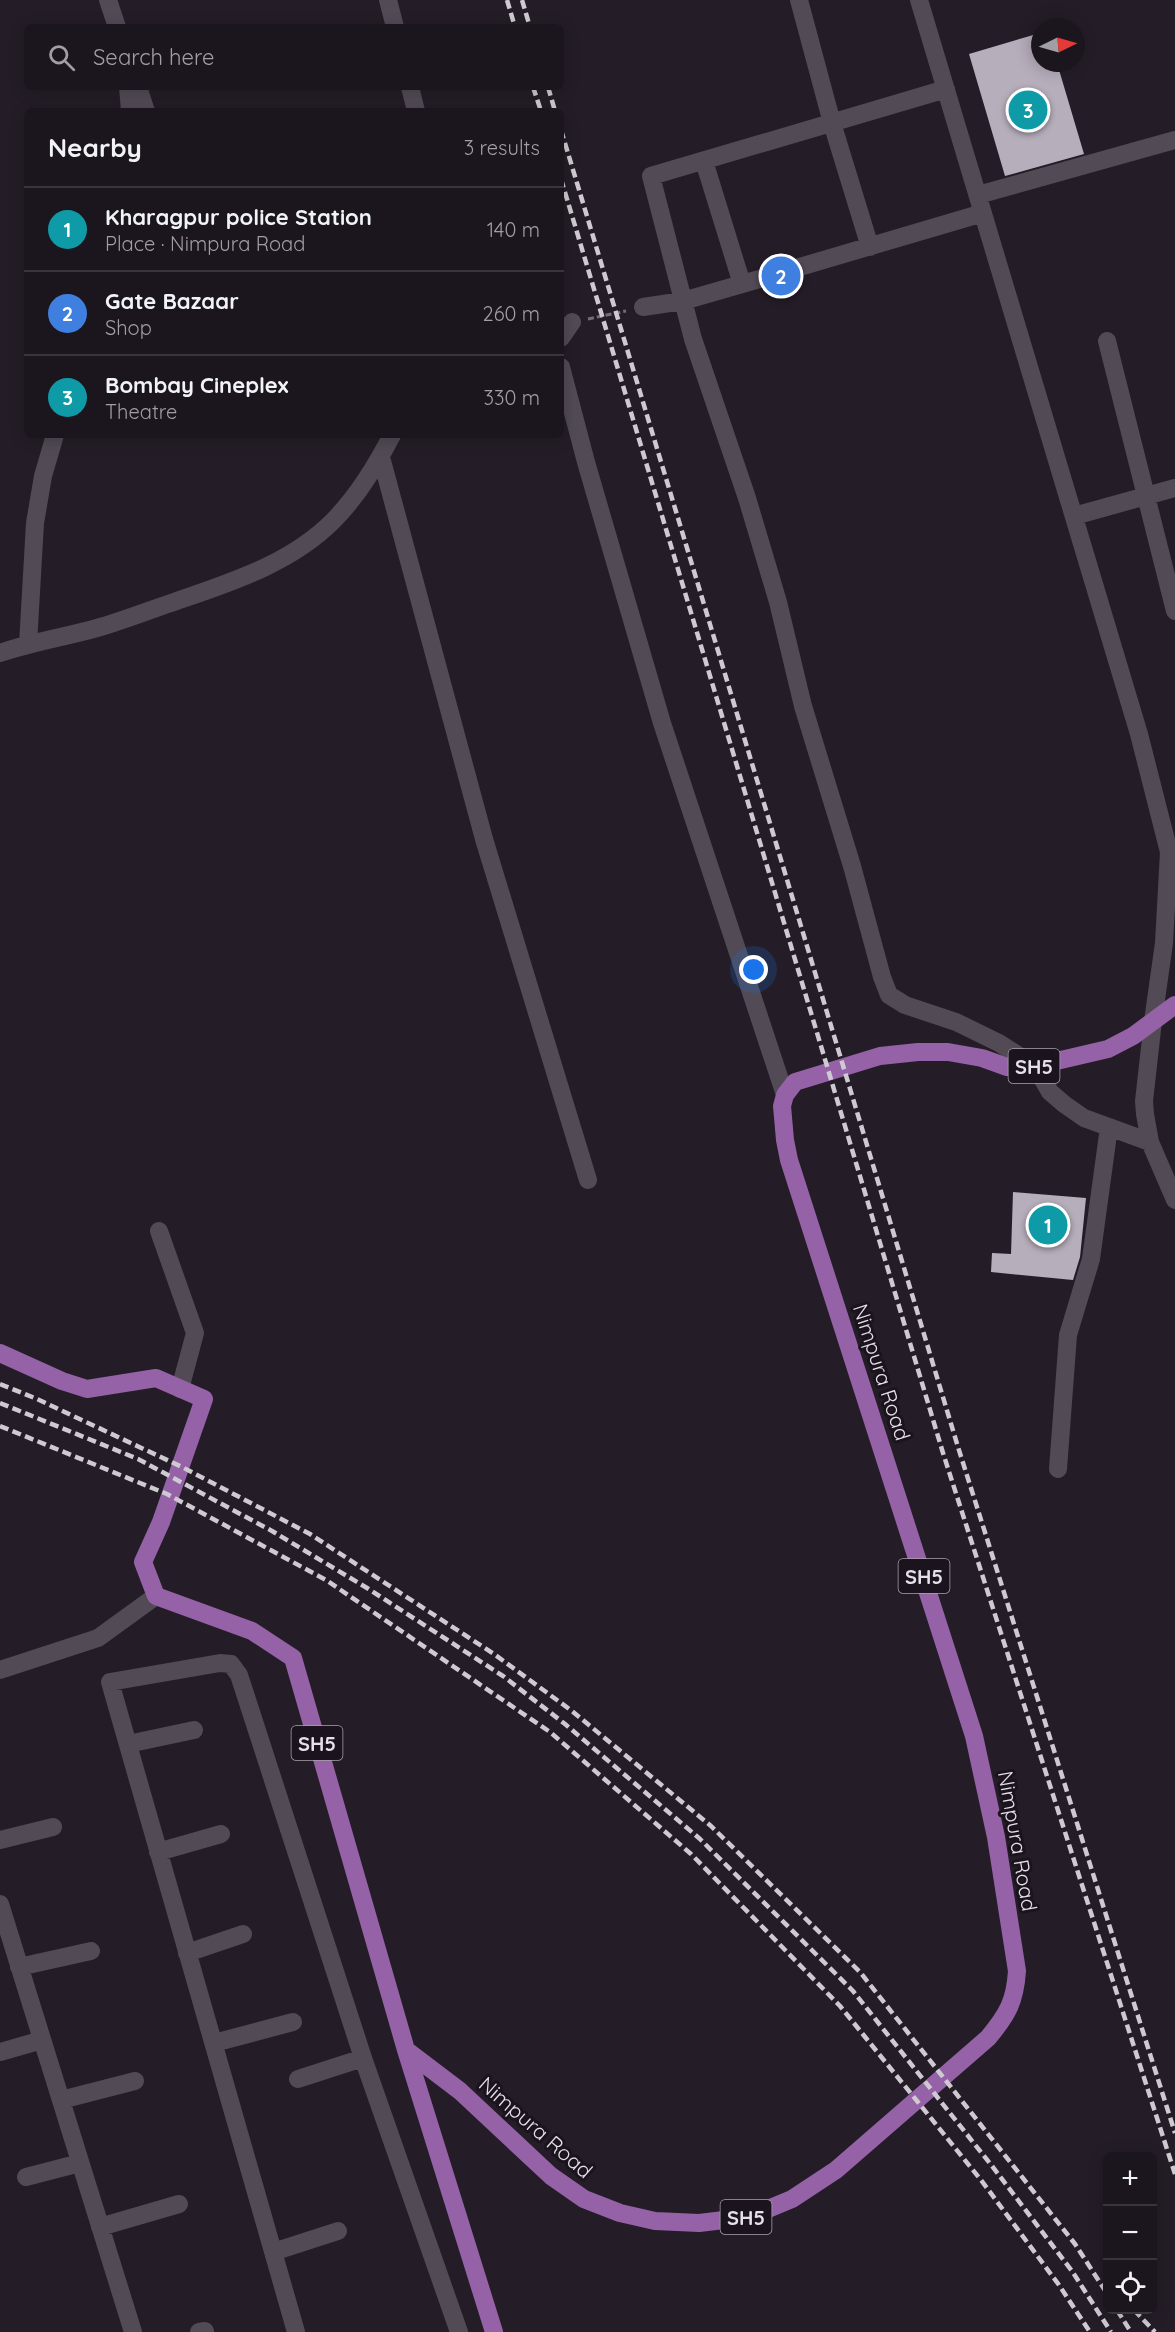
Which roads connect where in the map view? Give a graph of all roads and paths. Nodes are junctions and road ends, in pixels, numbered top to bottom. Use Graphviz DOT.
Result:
graph roads {
  1 [pos="108,0"];
  2 [pos="388,0"];
  3 [pos="799,0"];
  4 [pos="919,0"];
  5 [pos="116,24"];
  6 [pos="393,24"];
  7 [pos="946,89"];
  8 [pos="128,90"];
  9 [pos="139,90"];
  10 [pos="411,90"];
  11 [pos="130,108"];
  12 [pos="145,108"];
  13 [pos="415,108"];
  14 [pos="832,123"];
  15 [pos="1175,140"];
  16 [pos="704,161"];
  17 [pos="981,204"];
  18 [pos="870,247"];
  19 [pos="742,284"];
  20 [pos="683,301"];
  21 [pos="643,307"];
  22 [pos="572,322"];
  23 [pos="564,334"];
  24 [pos="1107,341"];
  25 [pos="564,378"];
  26 [pos="55,438"];
  27 [pos="390,438"];
  28 [pos="381,457"];
  29 [pos="1175,488"];
  30 [pos="1145,496"];
  31 [pos="1074,516"];
  32 [pos="1175,611"];
  33 [pos="28,644"];
  34 [pos="0,653"];
  35 [pos="1175,1005"];
  36 [pos="1153,1021"];
  37 [pos="1035,1066"];
  38 [pos="790,1088"];
  39 [pos="1109,1127"];
  40 [pos="1150,1142"];
  41 [pos="588,1180"];
  42 [pos="1175,1200"];
  43 [pos="159,1231"];
  44 [pos="0,1353"];
  45 [pos="180,1389"];
  46 [pos="1058,1468"];
  47 [pos="156,1596"];
  48 [pos="0,1670"];
  49 [pos="194,1730"];
  50 [pos="128,1744"];
  51 [pos="53,1827"];
  52 [pos="221,1834"];
  53 [pos="0,1840"];
  54 [pos="158,1852"];
  55 [pos="1,1912"];
  56 [pos="243,1934"];
  57 [pos="92,1951"];
  58 [pos="188,1953"];
  59 [pos="19,1967"];
  60 [pos="293,2022"];
  61 [pos="42,2040"];
  62 [pos="214,2043"];
  63 [pos="406,2050"];
  64 [pos="0,2052"];
  65 [pos="363,2058"];
  66 [pos="298,2079"];
  67 [pos="135,2081"];
  68 [pos="61,2100"];
  69 [pos="80,2163"];
  70 [pos="26,2177"];
  71 [pos="180,2204"];
  72 [pos="100,2227"];
  73 [pos="338,2231"];
  74 [pos="273,2252"];
  75 [pos="133,2332"];
  76 [pos="296,2332"];
  77 [pos="459,2332"];
  78 [pos="494,2332"];
  1 -- 5 [label="street"];
  2 -- 6 [label="street"];
  3 -- 14 [label="street"];
  4 -- 7 [label="street"];
  7 -- 14 [label="street"];
  7 -- 17 [label="street"];
  8 -- 11 [label="street"];
  9 -- 12 [label="street"];
  10 -- 13 [label="street"];
  14 -- 16 [label="street"];
  14 -- 18 [label="street"];
  15 -- 17 [label="street"];
  16 -- 19 [label="street"];
  16 -- 20 [label="street"];
  17 -- 18 [label="street"];
  17 -- 31 [label="street"];
  18 -- 19 [label="street"];
  19 -- 20 [label="street"];
  20 -- 21 [label="street"];
  20 -- 37 [label="street"];
  21 -- 22 [label="path"];
  22 -- 23 [label="street"];
  24 -- 30 [label="street"];
  25 -- 38 [label="street"];
  26 -- 33 [label="street"];
  27 -- 28 [label="street"];
  28 -- 33 [label="street"];
  28 -- 41 [label="street"];
  29 -- 30 [label="street"];
  30 -- 31 [label="street"];
  30 -- 32 [label="street"];
  31 -- 36 [label="street"];
  33 -- 34 [label="street"];
  35 -- 36 [label="main road, SH5"];
  36 -- 37 [label="main road, SH5"];
  36 -- 40 [label="street"];
  37 -- 38 [label="main road, SH5"];
  37 -- 39 [label="street"];
  38 -- 63 [label="main road, Nimpura Road / SH5"];
  39 -- 40 [label="street"];
  39 -- 46 [label="street"];
  40 -- 42 [label="street"];
  43 -- 45 [label="street"];
  44 -- 45 [label="main road"];
  45 -- 47 [label="main road"];
  47 -- 48 [label="street"];
  47 -- 63 [label="main road, SH5"];
  49 -- 50 [label="street"];
  50 -- 54 [label="street"];
  50 -- 65 [label="street"];
  51 -- 53 [label="street"];
  52 -- 54 [label="street"];
  54 -- 58 [label="street"];
  55 -- 59 [label="street"];
  56 -- 58 [label="street"];
  57 -- 59 [label="street"];
  58 -- 62 [label="street"];
  59 -- 61 [label="street"];
  60 -- 62 [label="street"];
  61 -- 64 [label="street"];
  61 -- 68 [label="street"];
  62 -- 74 [label="street"];
  63 -- 78 [label="main road"];
  65 -- 66 [label="street"];
  65 -- 77 [label="street"];
  67 -- 68 [label="street"];
  68 -- 69 [label="street"];
  69 -- 70 [label="street"];
  69 -- 72 [label="street"];
  71 -- 72 [label="street"];
  72 -- 75 [label="street"];
  73 -- 74 [label="street"];
  74 -- 76 [label="street"];
}
